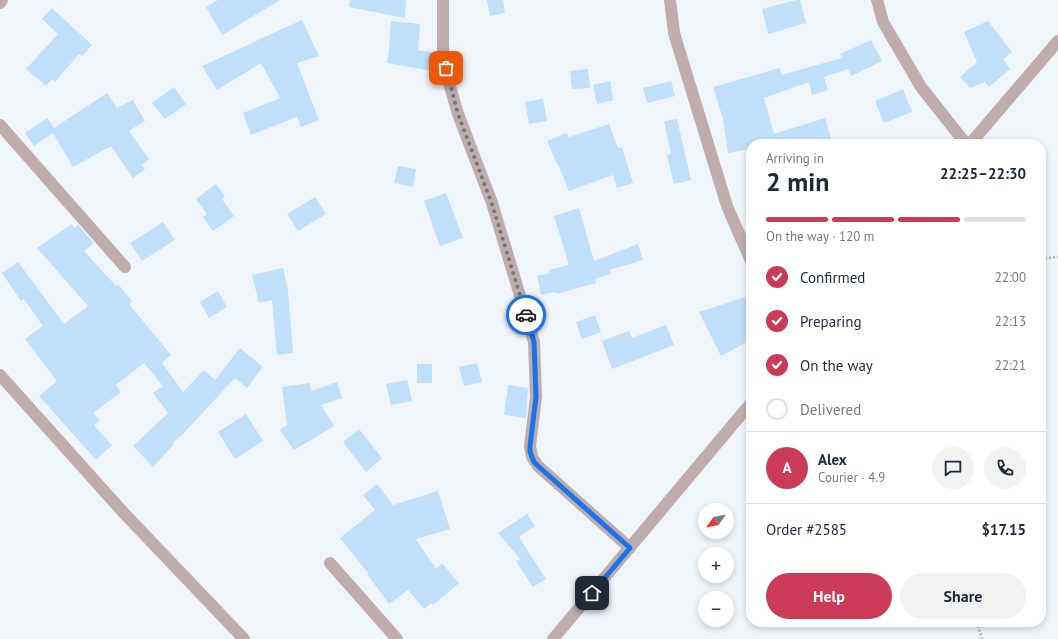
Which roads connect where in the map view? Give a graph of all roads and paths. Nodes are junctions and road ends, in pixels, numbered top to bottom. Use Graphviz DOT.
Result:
graph roads {
  1 [pos="2,0"];
  2 [pos="443,0"];
  3 [pos="670,0"];
  4 [pos="877,0"];
  5 [pos="0,3"];
  6 [pos="1058,41"];
  7 [pos="0,125"];
  8 [pos="962,139"];
  9 [pos="974,139"];
  10 [pos="746,250"];
  11 [pos="1058,257"];
  12 [pos="1046,258"];
  13 [pos="125,266"];
  14 [pos="0,375"];
  15 [pos="746,409"];
  16 [pos="630,548"];
  17 [pos="330,563"];
  18 [pos="978,627"];
  19 [pos="244,639"];
  20 [pos="397,639"];
  21 [pos="554,639"];
  22 [pos="982,639"];
  1 -- 5 [label="street"];
  2 -- 16 [label="street"];
  3 -- 10 [label="street"];
  4 -- 8 [label="street"];
  6 -- 9 [label="street"];
  7 -- 13 [label="street"];
  11 -- 12 [label="path"];
  14 -- 19 [label="street"];
  15 -- 16 [label="street"];
  16 -- 21 [label="street"];
  17 -- 20 [label="street"];
  18 -- 22 [label="path"];
}
